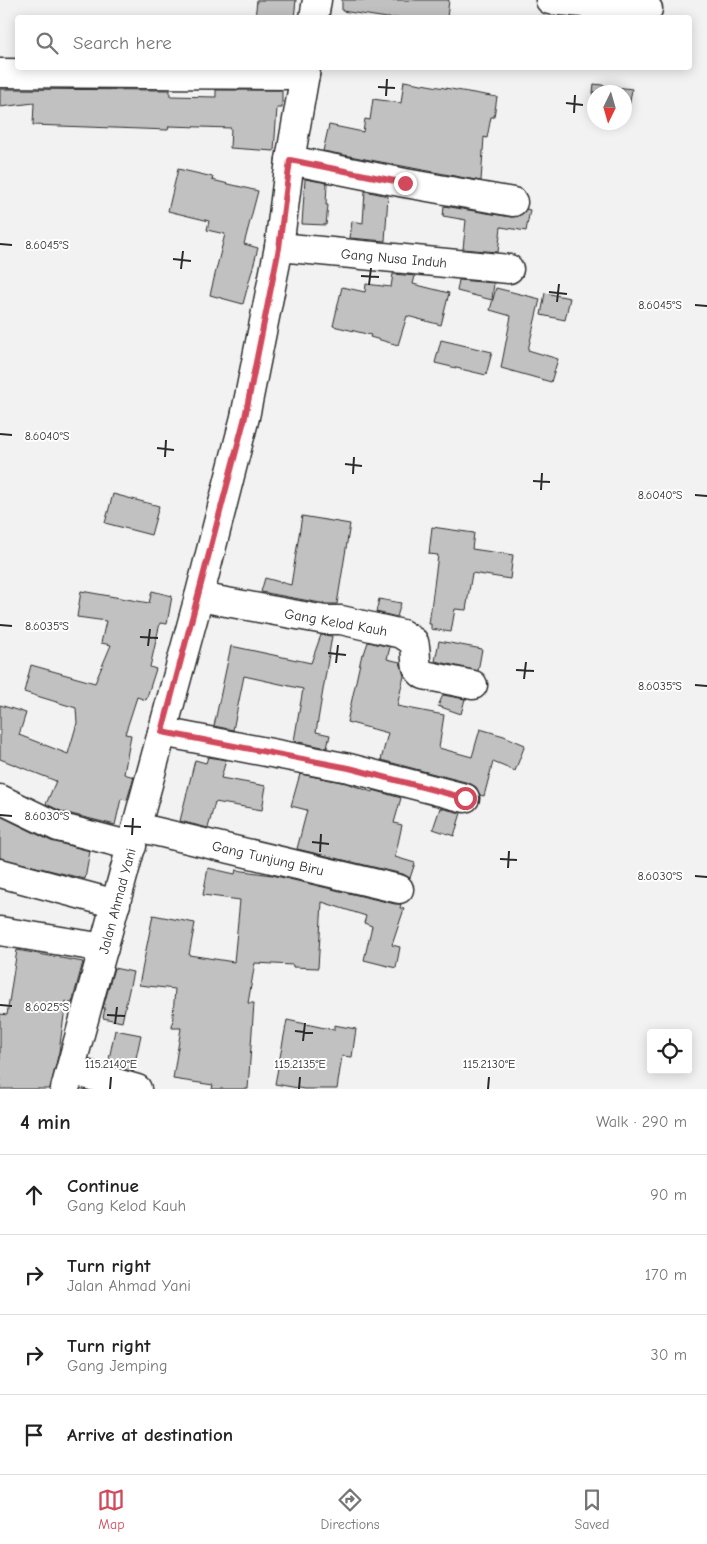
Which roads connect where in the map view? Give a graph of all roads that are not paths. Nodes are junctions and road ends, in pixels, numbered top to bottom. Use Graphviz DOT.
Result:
graph roads {
  1 [pos="317,0"];
  2 [pos="550,0"];
  3 [pos="648,9"];
  4 [pos="314,15"];
  5 [pos="305,71"];
  6 [pos="0,73"];
  7 [pos="290,160"];
  8 [pos="513,202"];
  9 [pos="279,248"];
  10 [pos="509,269"];
  11 [pos="199,597"];
  12 [pos="473,685"];
  13 [pos="162,732"];
  14 [pos="465,798"];
  15 [pos="0,800"];
  16 [pos="134,836"];
  17 [pos="0,873"];
  18 [pos="399,889"];
  19 [pos="116,904"];
  20 [pos="0,931"];
  21 [pos="104,948"];
  22 [pos="68,1079"];
  23 [pos="136,1089"];
  1 -- 4 [label="street"];
  2 -- 3 [label="street"];
  5 -- 6 [label="street"];
  5 -- 7 [label="street, Jalan Ahmad Yani"];
  7 -- 8 [label="street"];
  7 -- 9 [label="street, Jalan Ahmad Yani"];
  9 -- 10 [label="street, Gang Nusa Induh"];
  9 -- 11 [label="street, Jalan Ahmad Yani"];
  11 -- 12 [label="street, Gang Kelod Kauh"];
  11 -- 13 [label="street, Jalan Ahmad Yani"];
  13 -- 14 [label="street"];
  13 -- 16 [label="street, Jalan Ahmad Yani"];
  15 -- 16 [label="street, Gang Tunjung Biru"];
  16 -- 18 [label="street, Gang Tunjung Biru"];
  16 -- 19 [label="street, Jalan Ahmad Yani"];
  17 -- 19 [label="street"];
  19 -- 21 [label="street, Jalan Ahmad Yani"];
  20 -- 21 [label="street"];
  21 -- 22 [label="street, Jalan Ahmad Yani"];
  22 -- 23 [label="street"];
}
